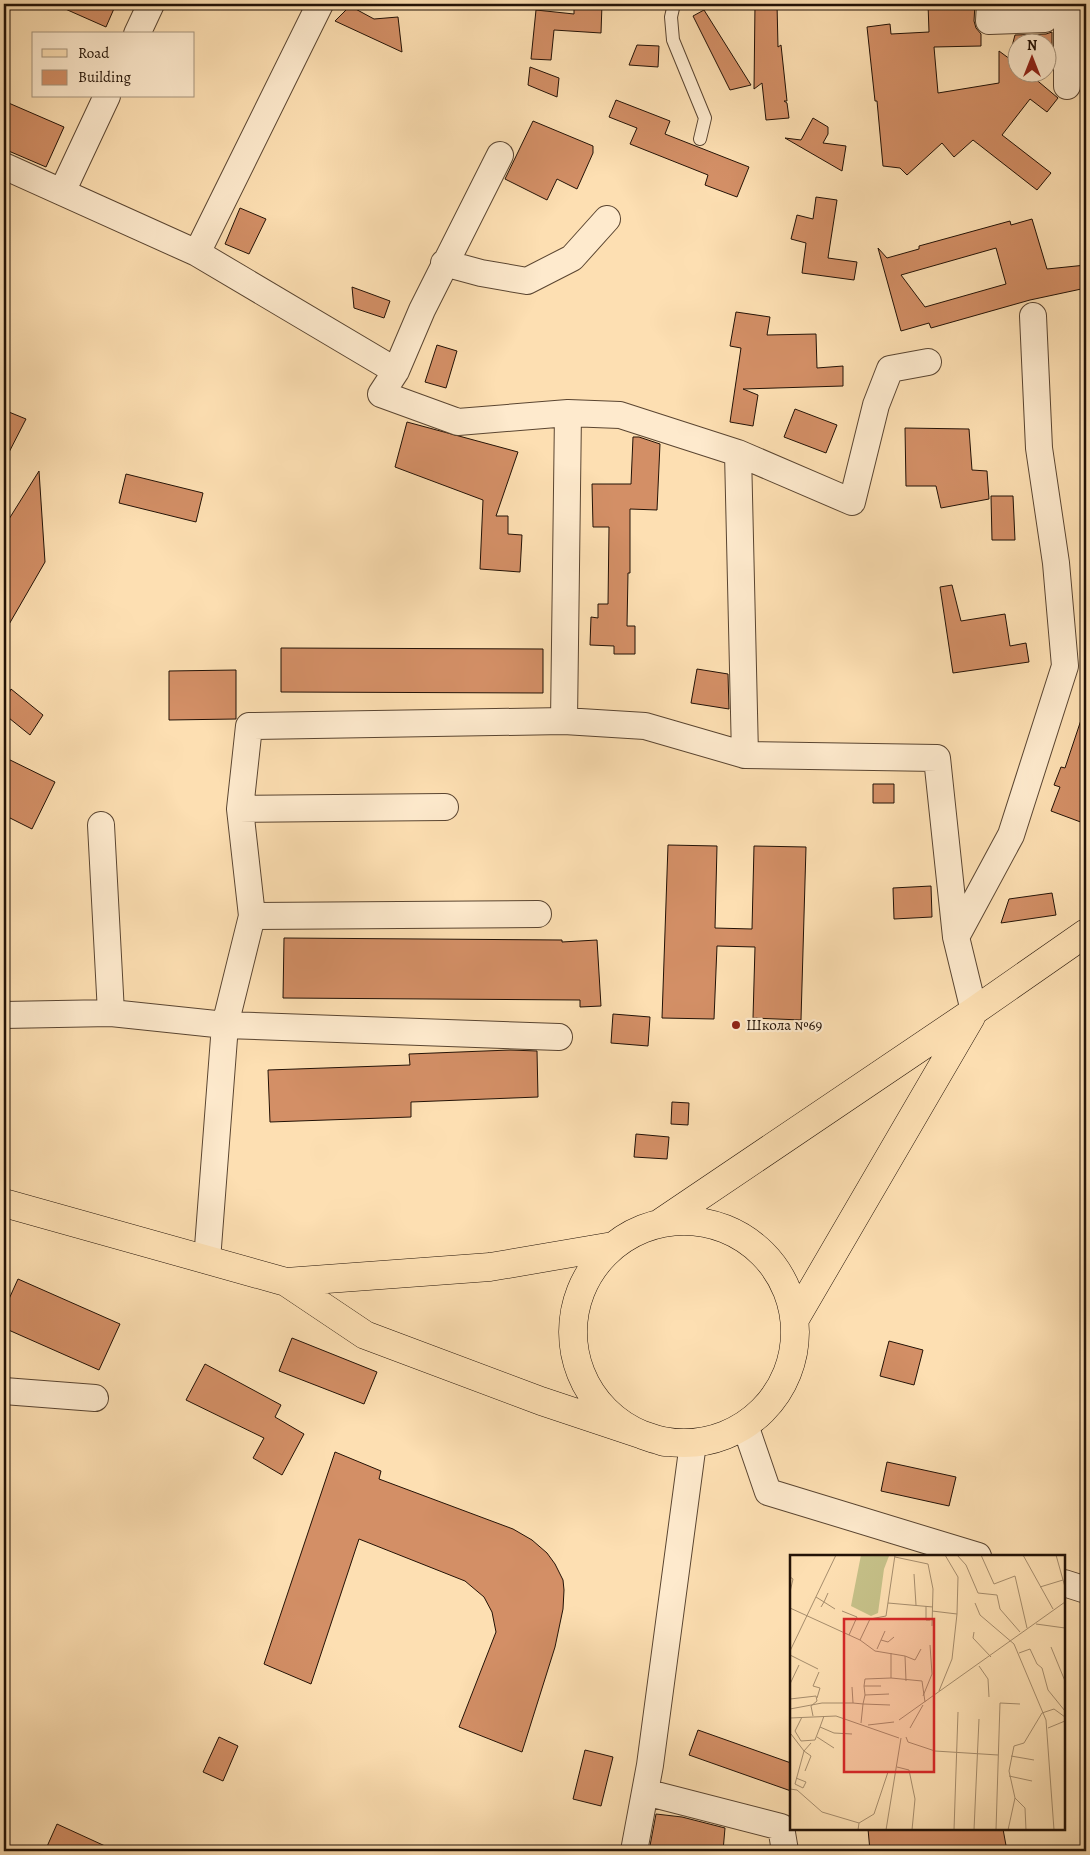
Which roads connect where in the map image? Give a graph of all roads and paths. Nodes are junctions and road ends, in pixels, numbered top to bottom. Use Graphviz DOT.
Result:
graph roads {
  1 [pos="151,4"];
  2 [pos="320,4"];
  3 [pos="674,4"];
  4 [pos="990,4"];
  5 [pos="1067,4"];
  6 [pos="1045,19"];
  7 [pos="138,32"];
  8 [pos="1068,86"];
  9 [pos="106,98"];
  10 [pos="700,138"];
  11 [pos="500,155"];
  12 [pos="4,166"];
  13 [pos="62,192"];
  14 [pos="607,219"];
  15 [pos="198,254"];
  16 [pos="444,263"];
  17 [pos="1033,316"];
  18 [pos="928,362"];
  19 [pos="396,371"];
  20 [pos="568,413"];
  21 [pos="738,453"];
  22 [pos="564,722"];
  23 [pos="745,755"];
  24 [pos="446,807"];
  25 [pos="240,809"];
  26 [pos="101,825"];
  27 [pos="538,914"];
  28 [pos="252,916"];
  29 [pos="1086,933"];
  30 [pos="956,936"];
  31 [pos="974,1011"];
  32 [pos="111,1013"];
  33 [pos="4,1015"];
  34 [pos="226,1025"];
  35 [pos="559,1037"];
  36 [pos="4,1203"];
  37 [pos="659,1223"];
  38 [pos="613,1246"];
  39 [pos="206,1260"];
  40 [pos="286,1282"];
  41 [pos="795,1319"];
  42 [pos="4,1391"];
  43 [pos="95,1398"];
  44 [pos="745,1425"];
  45 [pos="664,1442"];
  46 [pos="693,1443"];
  47 [pos="975,1555"];
  48 [pos="1065,1583"];
  49 [pos="1086,1590"];
  50 [pos="645,1792"];
  51 [pos="634,1851"];
  52 [pos="785,1851"];
  1 -- 7 [label="street"];
  2 -- 15 [label="street"];
  3 -- 10 [label="lane"];
  4 -- 6 [label="street"];
  5 -- 8 [label="street"];
  9 -- 13 [label="street"];
  11 -- 16 [label="street"];
  12 -- 13 [label="street"];
  13 -- 15 [label="street"];
  14 -- 16 [label="street"];
  15 -- 19 [label="street"];
  16 -- 19 [label="street"];
  17 -- 30 [label="street"];
  18 -- 21 [label="street"];
  19 -- 20 [label="street"];
  20 -- 21 [label="street"];
  20 -- 22 [label="street"];
  21 -- 23 [label="street"];
  22 -- 23 [label="street"];
  22 -- 25 [label="street"];
  23 -- 30 [label="street"];
  24 -- 25 [label="street"];
  25 -- 28 [label="street"];
  26 -- 32 [label="street"];
  27 -- 28 [label="street"];
  28 -- 34 [label="street"];
  29 -- 31 [label="main road"];
  30 -- 31 [label="street"];
  31 -- 37 [label="main road"];
  31 -- 41 [label="main road"];
  32 -- 33 [label="street"];
  32 -- 34 [label="street"];
  34 -- 35 [label="street"];
  34 -- 39 [label="street"];
  36 -- 39 [label="main road"];
  37 -- 38 [label="main road"];
  37 -- 41 [label="main road"];
  38 -- 40 [label="main road"];
  38 -- 45 [label="main road"];
  39 -- 40 [label="main road"];
  40 -- 45 [label="main road"];
  41 -- 44 [label="main road"];
  42 -- 43 [label="street"];
  44 -- 46 [label="main road"];
  44 -- 47 [label="street"];
  45 -- 46 [label="main road"];
  46 -- 50 [label="street"];
  48 -- 49 [label="street"];
  50 -- 51 [label="street"];
  50 -- 52 [label="street"];
}
